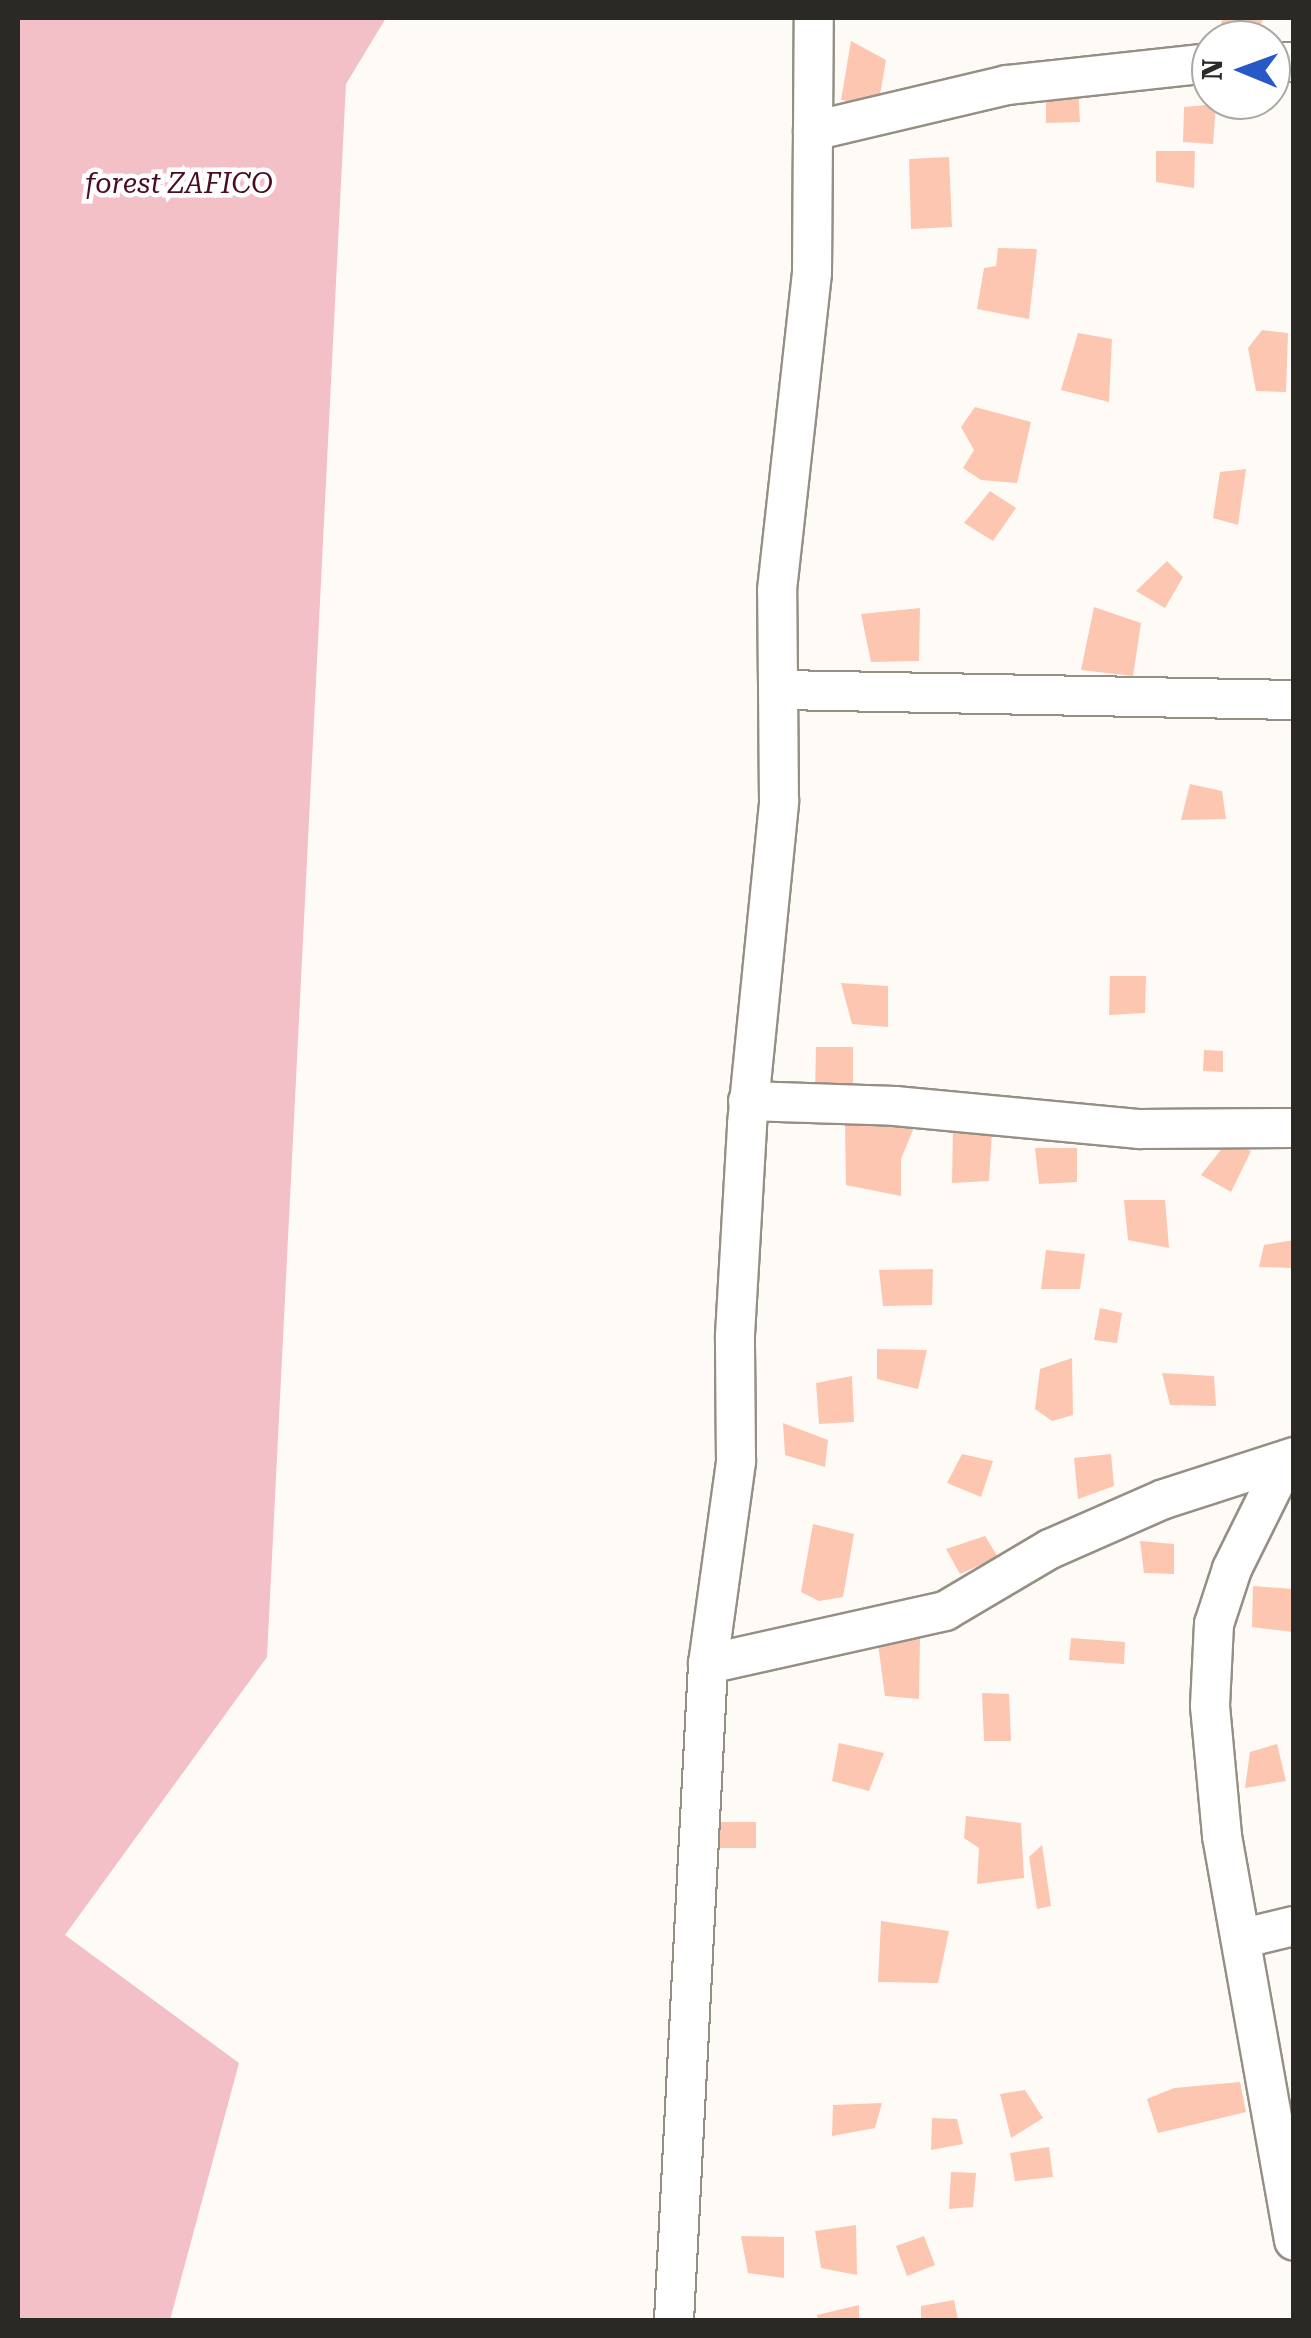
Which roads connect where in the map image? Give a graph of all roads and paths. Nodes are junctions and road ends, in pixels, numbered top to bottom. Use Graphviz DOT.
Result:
graph roads {
  1 [pos="814,18"];
  2 [pos="1191,65"];
  3 [pos="813,131"];
  4 [pos="782,690"];
  5 [pos="1294,700"];
  6 [pos="748,1101"];
  7 [pos="1294,1128"];
  8 [pos="1290,1459"];
  9 [pos="708,1664"];
  10 [pos="1294,1926"];
  11 [pos="1244,1938"];
  12 [pos="1294,2241"];
  13 [pos="674,2320"];
  1 -- 3 [label="street"];
  2 -- 3 [label="street"];
  3 -- 4 [label="street"];
  4 -- 5 [label="street"];
  4 -- 6 [label="street"];
  6 -- 7 [label="street"];
  6 -- 9 [label="street"];
  8 -- 9 [label="street"];
  8 -- 11 [label="street"];
  9 -- 13 [label="street"];
  10 -- 11 [label="street"];
  11 -- 12 [label="street"];
}
